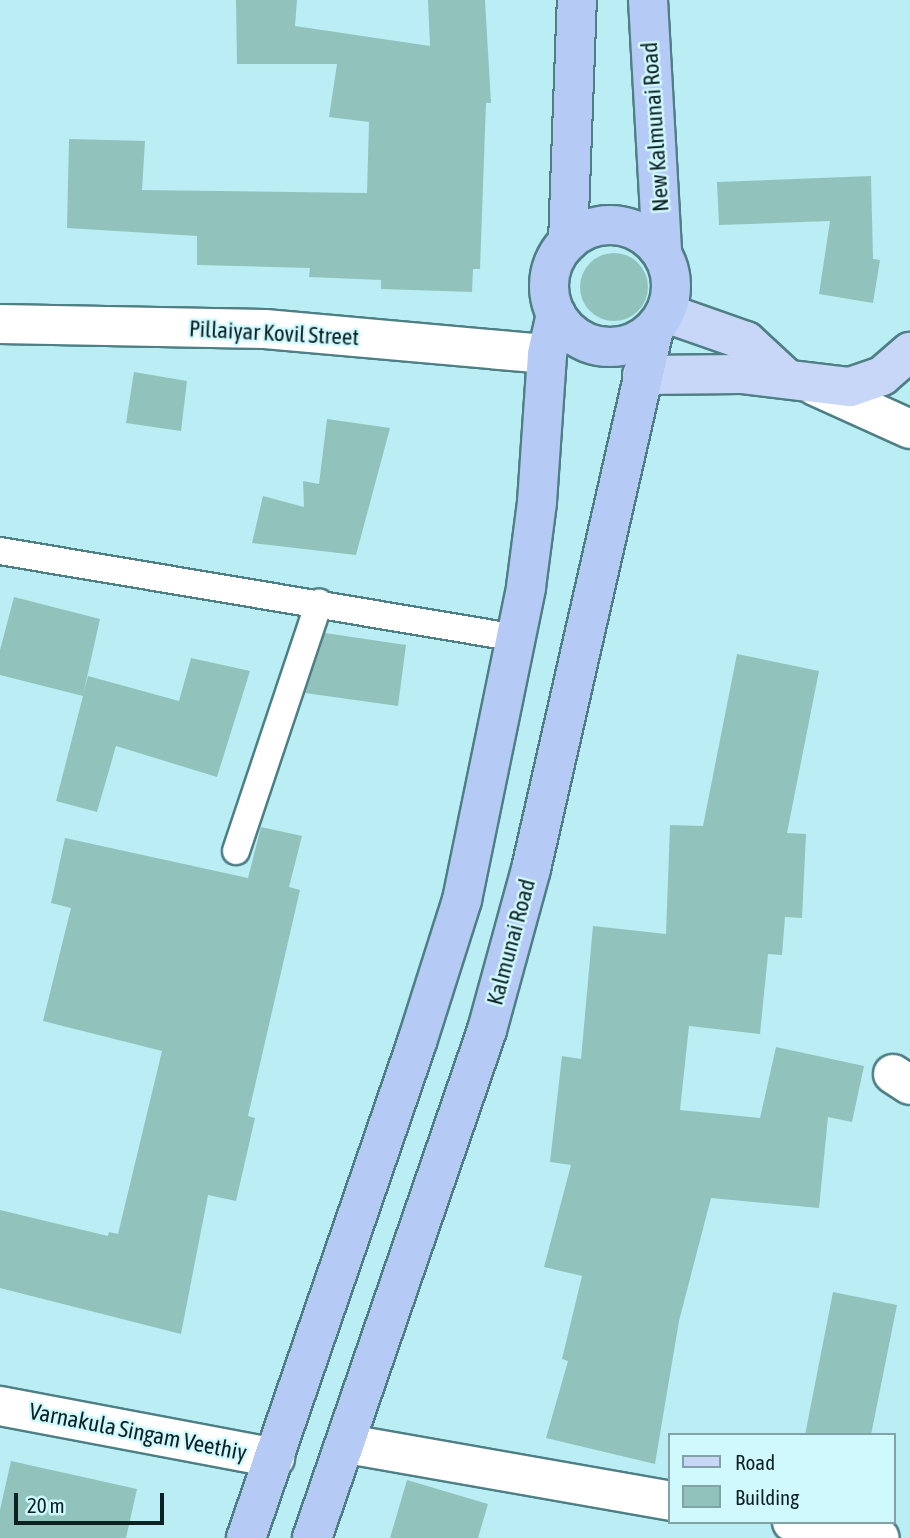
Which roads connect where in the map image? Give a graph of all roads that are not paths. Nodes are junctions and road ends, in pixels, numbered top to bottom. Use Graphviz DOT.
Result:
graph roads {
  1 [pos="577,0"];
  2 [pos="648,0"];
  3 [pos="568,242"];
  4 [pos="662,253"];
  5 [pos="556,314"];
  6 [pos="660,321"];
  7 [pos="0,324"];
  8 [pos="910,352"];
  9 [pos="547,354"];
  10 [pos="642,375"];
  11 [pos="801,382"];
  12 [pos="910,429"];
  13 [pos="0,551"];
  14 [pos="319,603"];
  15 [pos="517,638"];
  16 [pos="236,851"];
  17 [pos="0,1406"];
  18 [pos="348,1444"];
  19 [pos="275,1458"];
  20 [pos="668,1501"];
  21 [pos="802,1524"];
  22 [pos="865,1537"];
  23 [pos="246,1538"];
  24 [pos="313,1538"];
  1 -- 3 [label="highway"];
  2 -- 4 [label="highway, New Kalmunai Road"];
  3 -- 4 [label="highway"];
  3 -- 5 [label="highway"];
  4 -- 6 [label="highway"];
  5 -- 6 [label="highway"];
  5 -- 9 [label="highway"];
  6 -- 10 [label="highway, Kalmunai Road"];
  6 -- 11 [label="main road"];
  7 -- 9 [label="street, Pillaiyar Kovil Street"];
  8 -- 11 [label="main road"];
  9 -- 15 [label="highway"];
  10 -- 11 [label="main road"];
  10 -- 18 [label="highway, Kalmunai Road"];
  11 -- 12 [label="street"];
  13 -- 14 [label="lane"];
  14 -- 15 [label="lane"];
  14 -- 16 [label="lane"];
  15 -- 19 [label="highway"];
  17 -- 19 [label="street, Varnakula Singam Veethiy"];
  18 -- 20 [label="street"];
  18 -- 24 [label="highway, Kalmunai Road"];
  19 -- 23 [label="highway"];
  21 -- 22 [label="street"];
}
